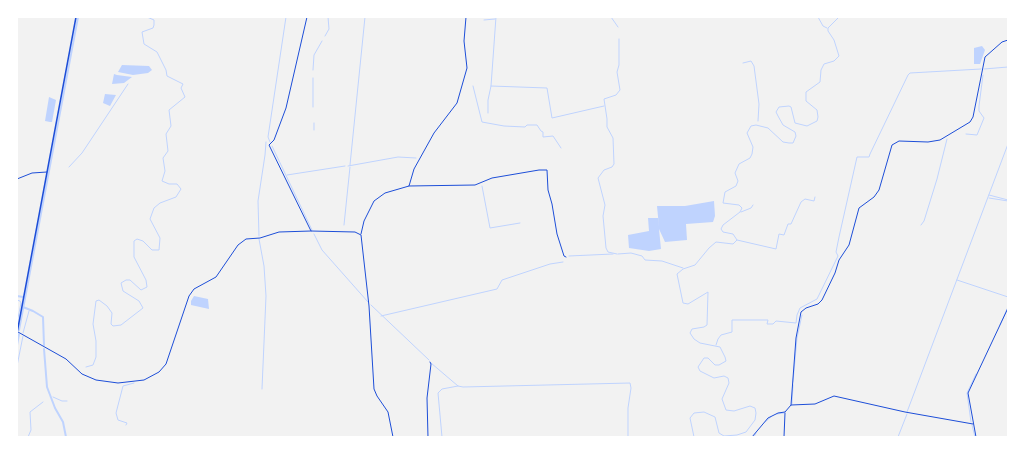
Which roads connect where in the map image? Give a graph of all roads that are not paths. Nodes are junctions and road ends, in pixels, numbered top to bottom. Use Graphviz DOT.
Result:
graph roads {
  1 [pos="76,17"];
  2 [pos="307,17"];
  3 [pos="466,17"];
  4 [pos="1008,40"];
  5 [pos="47,172"];
  6 [pos="17,179"];
  7 [pos="408,186"];
  8 [pos="311,231"];
  9 [pos="361,235"];
  10 [pos="566,257"];
  11 [pos="1008,308"];
  12 [pos="17,332"];
  13 [pos="430,362"];
  14 [pos="791,405"];
  15 [pos="785,412"];
  16 [pos="973,424"];
  17 [pos="393,437"];
  18 [pos="428,437"];
  19 [pos="752,437"];
  20 [pos="784,437"];
  21 [pos="976,437"];
  1 -- 5 [label="street"];
  2 -- 8 [label="street"];
  3 -- 7 [label="street"];
  4 -- 14 [label="street"];
  5 -- 6 [label="street"];
  5 -- 12 [label="street"];
  7 -- 9 [label="street"];
  7 -- 10 [label="street"];
  8 -- 9 [label="street"];
  8 -- 12 [label="street"];
  9 -- 17 [label="street"];
  11 -- 16 [label="street"];
  13 -- 18 [label="street"];
  14 -- 15 [label="street"];
  14 -- 16 [label="street"];
  15 -- 19 [label="street"];
  15 -- 20 [label="street"];
  16 -- 21 [label="street"];
}
